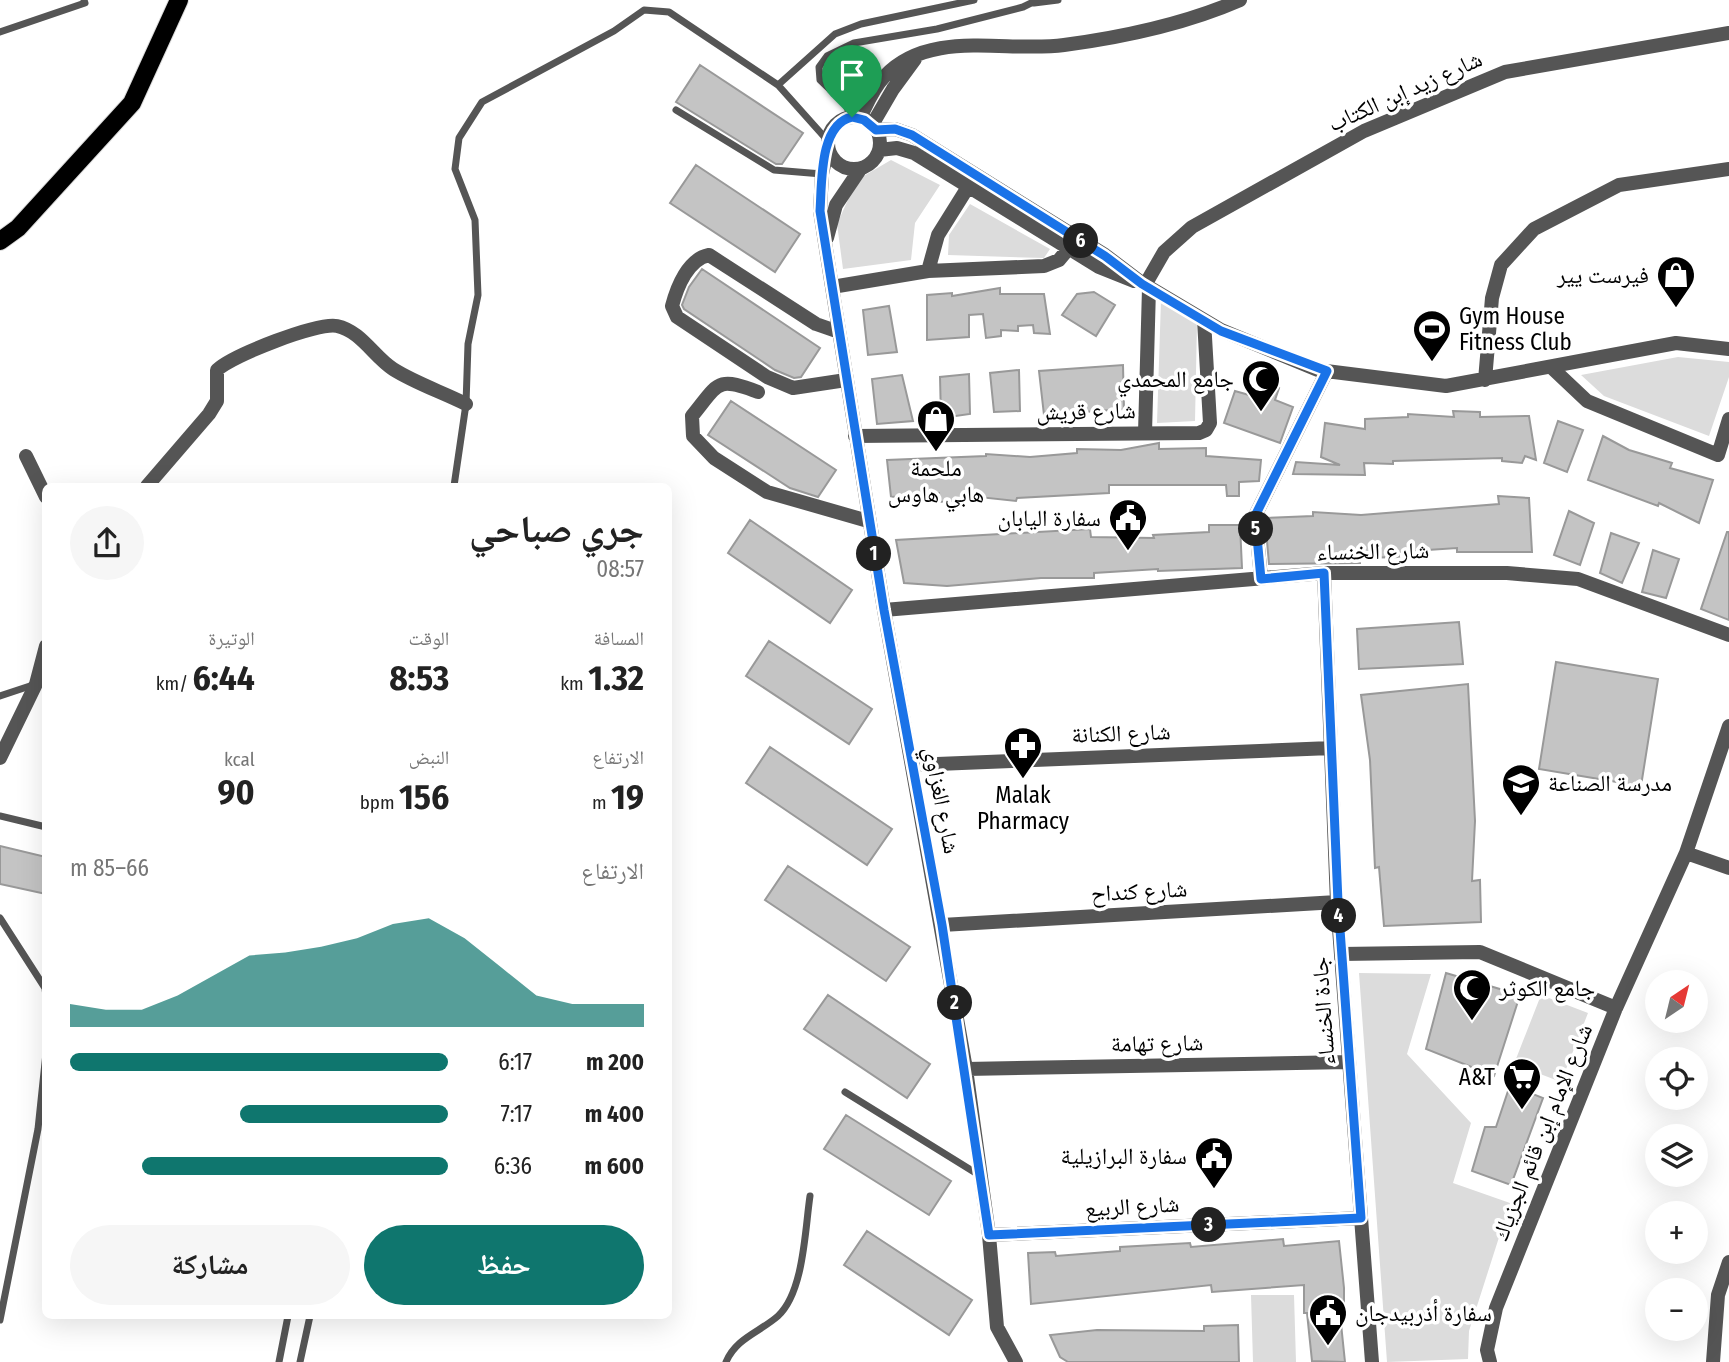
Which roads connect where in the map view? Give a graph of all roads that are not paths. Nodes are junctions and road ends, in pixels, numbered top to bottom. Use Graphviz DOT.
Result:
graph roads {
  1 [pos="84,0"];
  2 [pos="179,0"];
  3 [pos="974,0"];
  4 [pos="1058,0"];
  5 [pos="1240,0"];
  6 [pos="1035,1"];
  7 [pos="1023,3"];
  8 [pos="0,32"];
  9 [pos="1729,33"];
  10 [pos="778,85"];
  11 [pos="676,110"];
  12 [pos="865,123"];
  13 [pos="828,144"];
  14 [pos="879,150"];
  15 [pos="861,168"];
  16 [pos="1729,169"];
  17 [pos="822,174"];
  18 [pos="968,187"];
  19 [pos="0,241"];
  20 [pos="826,243"];
  21 [pos="1069,248"];
  22 [pos="928,271"];
  23 [pos="1145,285"];
  24 [pos="832,287"];
  25 [pos="1204,320"];
  26 [pos="839,332"];
  27 [pos="1729,349"];
  28 [pos="1551,367"];
  29 [pos="1327,371"];
  30 [pos="846,380"];
  31 [pos="1485,380"];
  32 [pos="758,392"];
  33 [pos="466,404"];
  34 [pos="1729,419"];
  35 [pos="1145,433"];
  36 [pos="855,436"];
  37 [pos="26,456"];
  38 [pos="150,483"];
  39 [pos="454,483"];
  40 [pos="42,489"];
  41 [pos="869,521"];
  42 [pos="1324,573"];
  43 [pos="1261,579"];
  44 [pos="884,610"];
  45 [pos="1729,635"];
  46 [pos="42,661"];
  47 [pos="36,684"];
  48 [pos="0,696"];
  49 [pos="1729,726"];
  50 [pos="1331,748"];
  51 [pos="0,758"];
  52 [pos="912,765"];
  53 [pos="0,816"];
  54 [pos="42,826"];
  55 [pos="1686,853"];
  56 [pos="1729,868"];
  57 [pos="1338,902"];
  58 [pos="0,918"];
  59 [pos="942,925"];
  60 [pos="1341,954"];
  61 [pos="42,983"];
  62 [pos="1616,1008"];
  63 [pos="1349,1062"];
  64 [pos="965,1069"];
  65 [pos="42,1091"];
  66 [pos="845,1092"];
  67 [pos="979,1176"];
  68 [pos="810,1196"];
  69 [pos="1361,1218"];
  70 [pos="989,1235"];
  71 [pos="1729,1262"];
  72 [pos="287,1319"];
  73 [pos="309,1319"];
  74 [pos="0,1320"];
  75 [pos="279,1362"];
  76 [pos="300,1362"];
  77 [pos="726,1362"];
  78 [pos="1016,1362"];
  79 [pos="1372,1362"];
  80 [pos="1490,1362"];
  81 [pos="1713,1362"];
  1 -- 8 [label="lane"];
  2 -- 19 [label="main road"];
  3 -- 10 [label="lane"];
  4 -- 6 [label="lane"];
  5 -- 12 [label="street"];
  6 -- 7 [label="lane"];
  7 -- 12 [label="lane"];
  9 -- 23 [label="street, شارع زيد إبن الكتاب"];
  10 -- 13 [label="lane"];
  10 -- 33 [label="lane"];
  11 -- 17 [label="lane"];
  12 -- 13 [label="street"];
  12 -- 14 [label="street"];
  12 -- 23 [label="street"];
  13 -- 15 [label="street"];
  13 -- 17 [label="street, شارع الغزاوي"];
  14 -- 15 [label="street"];
  14 -- 18 [label="street"];
  15 -- 20 [label="street, شارع الغزاوي"];
  16 -- 31 [label="street"];
  17 -- 20 [label="street, شارع الغزاوي"];
  18 -- 21 [label="street"];
  18 -- 22 [label="street"];
  20 -- 24 [label="street, شارع الغزاوي"];
  21 -- 22 [label="street"];
  21 -- 23 [label="street"];
  22 -- 24 [label="street"];
  23 -- 25 [label="street"];
  23 -- 35 [label="street"];
  24 -- 26 [label="street, شارع الغزاوي"];
  25 -- 29 [label="street"];
  25 -- 35 [label="street, شارع قريش"];
  26 -- 30 [label="street, شارع الغزاوي"];
  26 -- 30 [label="street"];
  27 -- 28 [label="street"];
  28 -- 31 [label="street"];
  28 -- 34 [label="street"];
  29 -- 31 [label="street"];
  29 -- 43 [label="street"];
  30 -- 36 [label="street, شارع الغزاوي"];
  32 -- 41 [label="street"];
  33 -- 38 [label="street"];
  33 -- 39 [label="lane"];
  35 -- 36 [label="street, شارع قريش"];
  36 -- 41 [label="street, شارع الغزاوي"];
  37 -- 40 [label="street"];
  41 -- 44 [label="street, شارع الغزاوي"];
  42 -- 43 [label="street, شارع الخنساء"];
  42 -- 45 [label="street, شارع الخنساء"];
  42 -- 50 [label="street, جادة الخنساء"];
  43 -- 44 [label="street, شارع الخنساء"];
  44 -- 52 [label="street, شارع الغزاوي"];
  46 -- 47 [label="street"];
  47 -- 48 [label="lane"];
  47 -- 51 [label="street"];
  49 -- 55 [label="street, شارع الإمام إبن قائم الجزياك"];
  50 -- 52 [label="street, شارع الكنانة"];
  50 -- 57 [label="street, جادة الخنساء"];
  52 -- 59 [label="street, شارع الغزاوي"];
  53 -- 54 [label="lane"];
  55 -- 56 [label="street"];
  55 -- 62 [label="street, شارع الإمام إبن قائم الجزياك"];
  57 -- 59 [label="street, شارع كنداح"];
  57 -- 60 [label="street, جادة الخنساء"];
  58 -- 61 [label="lane"];
  59 -- 64 [label="street, شارع الغزاوي"];
  60 -- 62 [label="street"];
  60 -- 63 [label="street, جادة الخنساء"];
  62 -- 80 [label="street, شارع الإمام إبن قائم الجزياك"];
  63 -- 64 [label="street, شارع تهامة"];
  63 -- 69 [label="street, جادة الخنساء"];
  64 -- 67 [label="street, شارع الغزاوي"];
  65 -- 74 [label="lane"];
  66 -- 67 [label="lane"];
  67 -- 70 [label="street, شارع الغزاوي"];
  68 -- 77 [label="lane"];
  69 -- 70 [label="street, شارع الربيع"];
  69 -- 79 [label="street, جادة الخنساء"];
  70 -- 78 [label="street, شارع الغزاوي"];
  71 -- 81 [label="street"];
  72 -- 75 [label="lane"];
  73 -- 76 [label="lane"];
}
